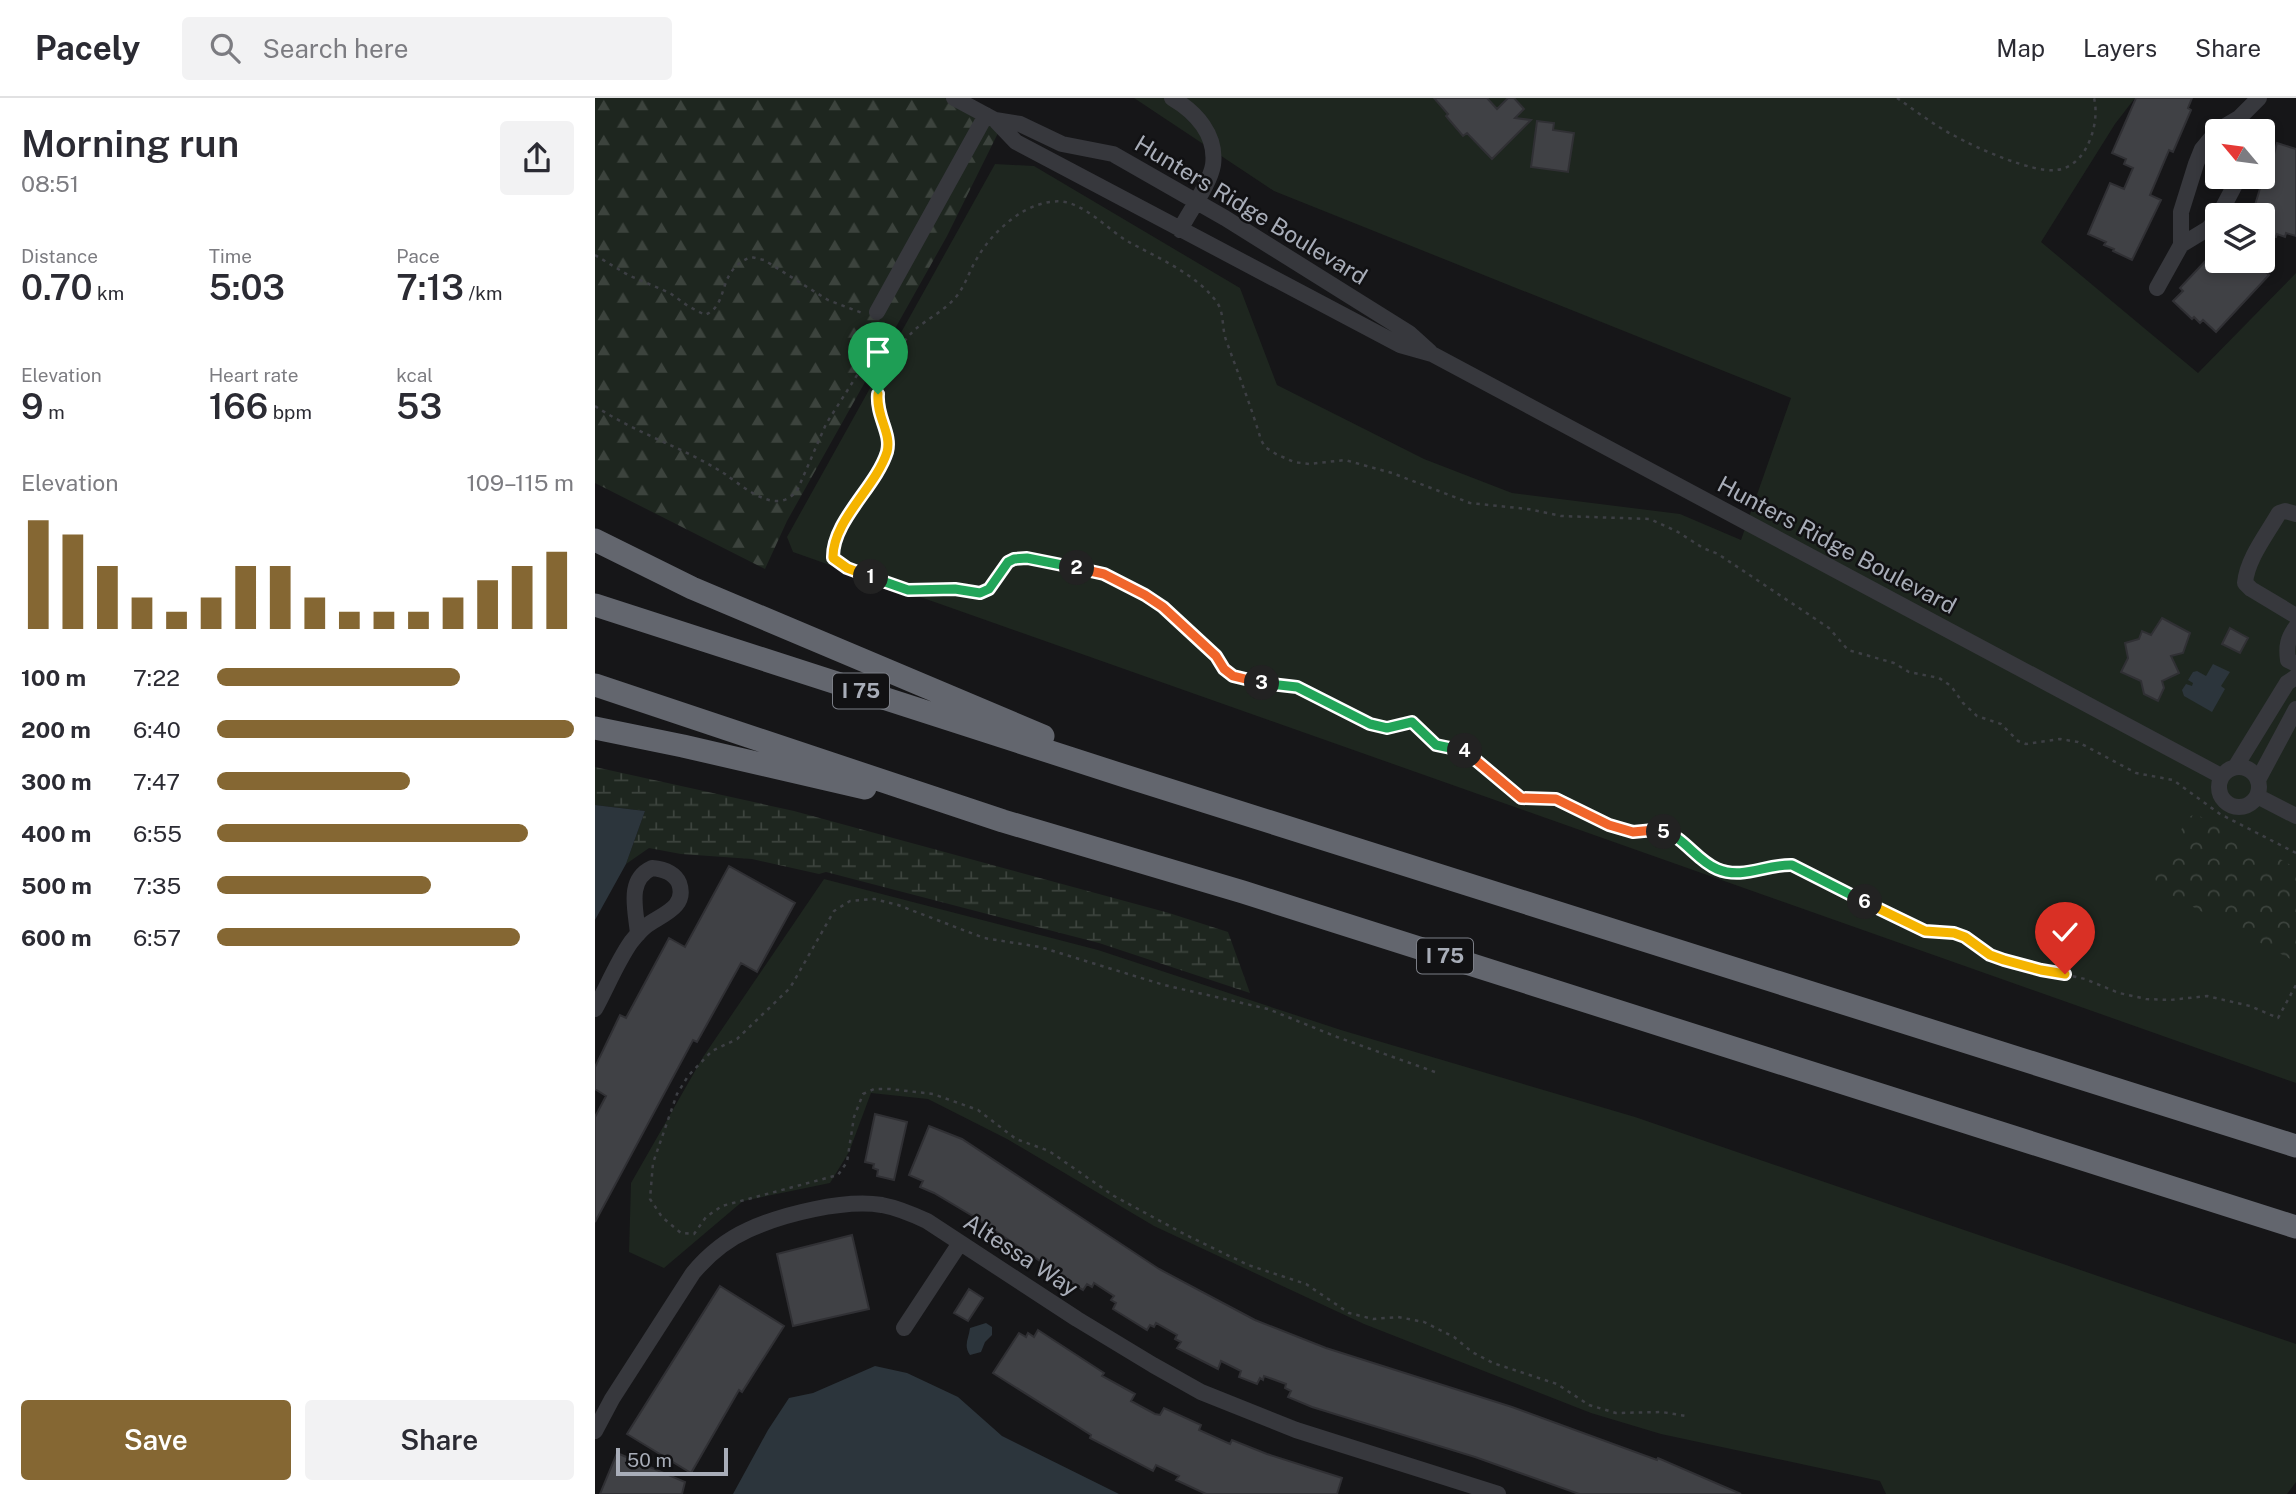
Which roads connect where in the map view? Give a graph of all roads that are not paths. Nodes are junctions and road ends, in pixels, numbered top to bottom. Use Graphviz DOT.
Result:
graph roads {
  1 [pos="954,98"];
  2 [pos="1172,98"];
  3 [pos="2259,98"];
  4 [pos="972,102"];
  5 [pos="990,118"];
  6 [pos="2244,119"];
  7 [pos="2205,145"];
  8 [pos="1195,201"];
  9 [pos="1180,230"];
  10 [pos="2205,230"];
  11 [pos="2181,245"];
  12 [pos="2157,289"];
  13 [pos="871,317"];
  14 [pos="1432,354"];
  15 [pos="2296,514"];
  16 [pos="595,540"];
  17 [pos="595,605"];
  18 [pos="2296,616"];
  19 [pos="2296,627"];
  20 [pos="2296,664"];
  21 [pos="2296,677"];
  22 [pos="595,685"];
  23 [pos="2296,709"];
  24 [pos="595,728"];
  25 [pos="2236,766"];
  26 [pos="1128,776"];
  27 [pos="2221,776"];
  28 [pos="2257,788"];
  29 [pos="2296,816"];
  30 [pos="1003,821"];
  31 [pos="638,934"];
  32 [pos="595,1009"];
  33 [pos="2296,1146"];
  34 [pos="2296,1227"];
  35 [pos="960,1243"];
  36 [pos="904,1328"];
  37 [pos="599,1414"];
  38 [pos="595,1431"];
  39 [pos="1498,1494"];
  1 -- 4 [label="street, Hunters Ridge Boulevard"];
  2 -- 8 [label="street"];
  3 -- 6 [label="street"];
  4 -- 5 [label="street, Hunters Ridge Boulevard"];
  5 -- 8 [label="street, Hunters Ridge Boulevard"];
  5 -- 9 [label="street, Hunters Ridge Boulevard"];
  5 -- 13 [label="street"];
  7 -- 11 [label="street"];
  8 -- 9 [label="street"];
  8 -- 14 [label="street, Hunters Ridge Boulevard"];
  9 -- 14 [label="street, Hunters Ridge Boulevard"];
  10 -- 11 [label="street"];
  11 -- 12 [label="street"];
  14 -- 27 [label="street, Hunters Ridge Boulevard"];
  15 -- 18 [label="street"];
  16 -- 26 [label="highway"];
  17 -- 26 [label="highway, I 75"];
  19 -- 20 [label="street"];
  21 -- 25 [label="street"];
  22 -- 30 [label="highway, I 75"];
  23 -- 28 [label="street"];
  24 -- 30 [label="highway"];
  25 -- 27 [label="street"];
  25 -- 28 [label="street"];
  26 -- 33 [label="highway, I 75"];
  27 -- 28 [label="street"];
  28 -- 29 [label="street"];
  30 -- 34 [label="highway, I 75"];
  31 -- 32 [label="street"];
  35 -- 36 [label="street"];
  35 -- 37 [label="street, Altessa Way"];
  35 -- 39 [label="street, Altessa Way"];
  37 -- 38 [label="street, Altessa Way"];
}
